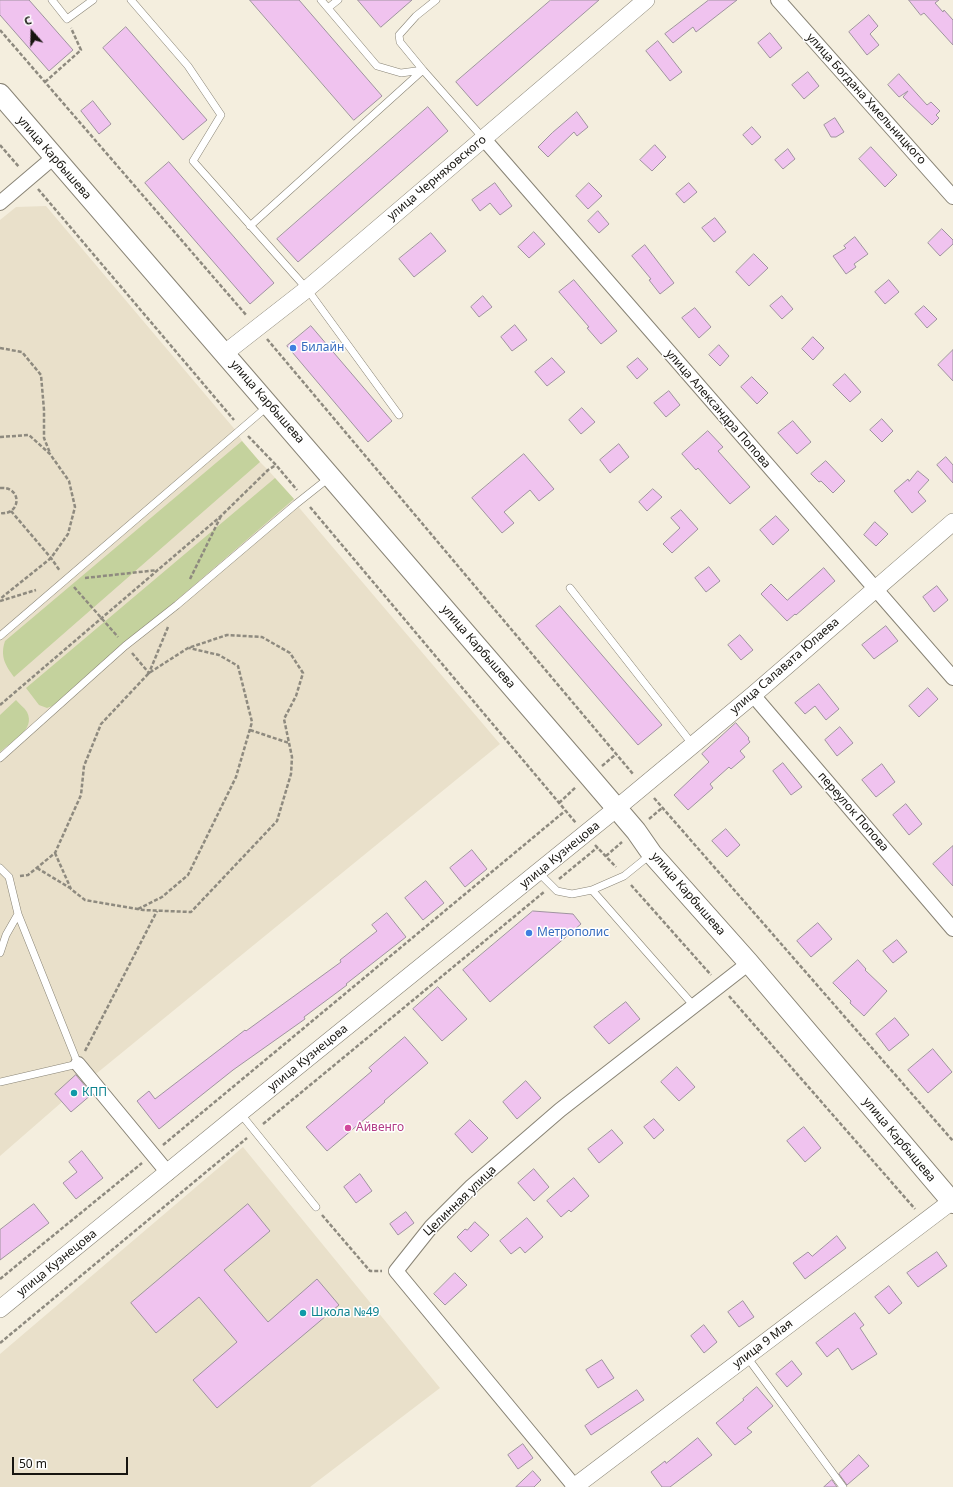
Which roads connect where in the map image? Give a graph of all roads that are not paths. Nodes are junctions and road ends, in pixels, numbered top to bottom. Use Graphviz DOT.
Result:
graph roads {
  1 [pos="52,0"];
  2 [pos="93,0"];
  3 [pos="131,0"];
  4 [pos="321,0"];
  5 [pos="338,0"];
  6 [pos="436,0"];
  7 [pos="646,0"];
  8 [pos="778,0"];
  9 [pos="328,8"];
  10 [pos="423,70"];
  11 [pos="0,94"];
  12 [pos="483,138"];
  13 [pos="54,157"];
  14 [pos="953,197"];
  15 [pos="0,203"];
  16 [pos="250,226"];
  17 [pos="306,289"];
  18 [pos="225,353"];
  19 [pos="268,406"];
  20 [pos="399,416"];
  21 [pos="331,476"];
  22 [pos="953,522"];
  23 [pos="570,588"];
  24 [pos="874,589"];
  25 [pos="0,636"];
  26 [pos="953,678"];
  27 [pos="753,695"];
  28 [pos="693,745"];
  29 [pos="0,758"];
  30 [pos="617,808"];
  31 [pos="652,854"];
  32 [pos="0,868"];
  33 [pos="538,872"];
  34 [pos="592,890"];
  35 [pos="18,914"];
  36 [pos="953,929"];
  37 [pos="0,953"];
  38 [pos="749,963"];
  39 [pos="694,1006"];
  40 [pos="78,1064"];
  41 [pos="0,1082"];
  42 [pos="240,1113"];
  43 [pos="168,1173"];
  44 [pos="953,1202"];
  45 [pos="316,1207"];
  46 [pos="0,1310"];
  47 [pos="746,1356"];
  48 [pos="574,1487"];
  49 [pos="842,1487"];
  1 -- 2 [label="lane"];
  3 -- 16 [label="lane"];
  4 -- 9 [label="lane"];
  5 -- 9 [label="lane"];
  6 -- 10 [label="lane"];
  7 -- 12 [label="street, улица Черняховского"];
  8 -- 14 [label="street, улица Богдана Хмельницкого"];
  9 -- 10 [label="lane"];
  10 -- 12 [label="lane"];
  10 -- 16 [label="lane"];
  11 -- 13 [label="main road, улица Карбышева"];
  12 -- 17 [label="street, улица Черняховского"];
  12 -- 24 [label="street, улица Александра Попова"];
  13 -- 15 [label="street"];
  13 -- 18 [label="main road, улица Карбышева"];
  16 -- 17 [label="lane"];
  17 -- 18 [label="street, улица Черняховского"];
  17 -- 20 [label="lane"];
  18 -- 19 [label="main road, улица Карбышева"];
  19 -- 21 [label="main road, улица Карбышева"];
  19 -- 25 [label="lane"];
  21 -- 29 [label="lane"];
  21 -- 30 [label="main road, улица Карбышева"];
  22 -- 24 [label="street, улица Салавата Юлаева"];
  23 -- 28 [label="lane"];
  24 -- 26 [label="street, улица Александра Попова"];
  24 -- 27 [label="street, улица Салавата Юлаева"];
  27 -- 28 [label="street, улица Салавата Юлаева"];
  27 -- 36 [label="street, переулок Попова"];
  28 -- 30 [label="street, улица Салавата Юлаева"];
  30 -- 31 [label="main road, улица Карбышева"];
  30 -- 33 [label="street, улица Кузнецова"];
  31 -- 34 [label="lane"];
  31 -- 38 [label="main road, улица Карбышева"];
  32 -- 35 [label="lane"];
  33 -- 34 [label="lane"];
  33 -- 42 [label="street, улица Кузнецова"];
  34 -- 39 [label="lane"];
  35 -- 37 [label="lane"];
  35 -- 40 [label="lane"];
  38 -- 39 [label="street, Целинная улица"];
  38 -- 44 [label="main road, улица Карбышева"];
  39 -- 48 [label="street, Целинная улица"];
  40 -- 41 [label="lane"];
  40 -- 43 [label="street"];
  42 -- 43 [label="street, улица Кузнецова"];
  42 -- 45 [label="lane"];
  43 -- 46 [label="street, улица Кузнецова"];
  44 -- 47 [label="street, улица 9 Мая"];
  47 -- 48 [label="street, улица 9 Мая"];
  47 -- 49 [label="lane"];
}
